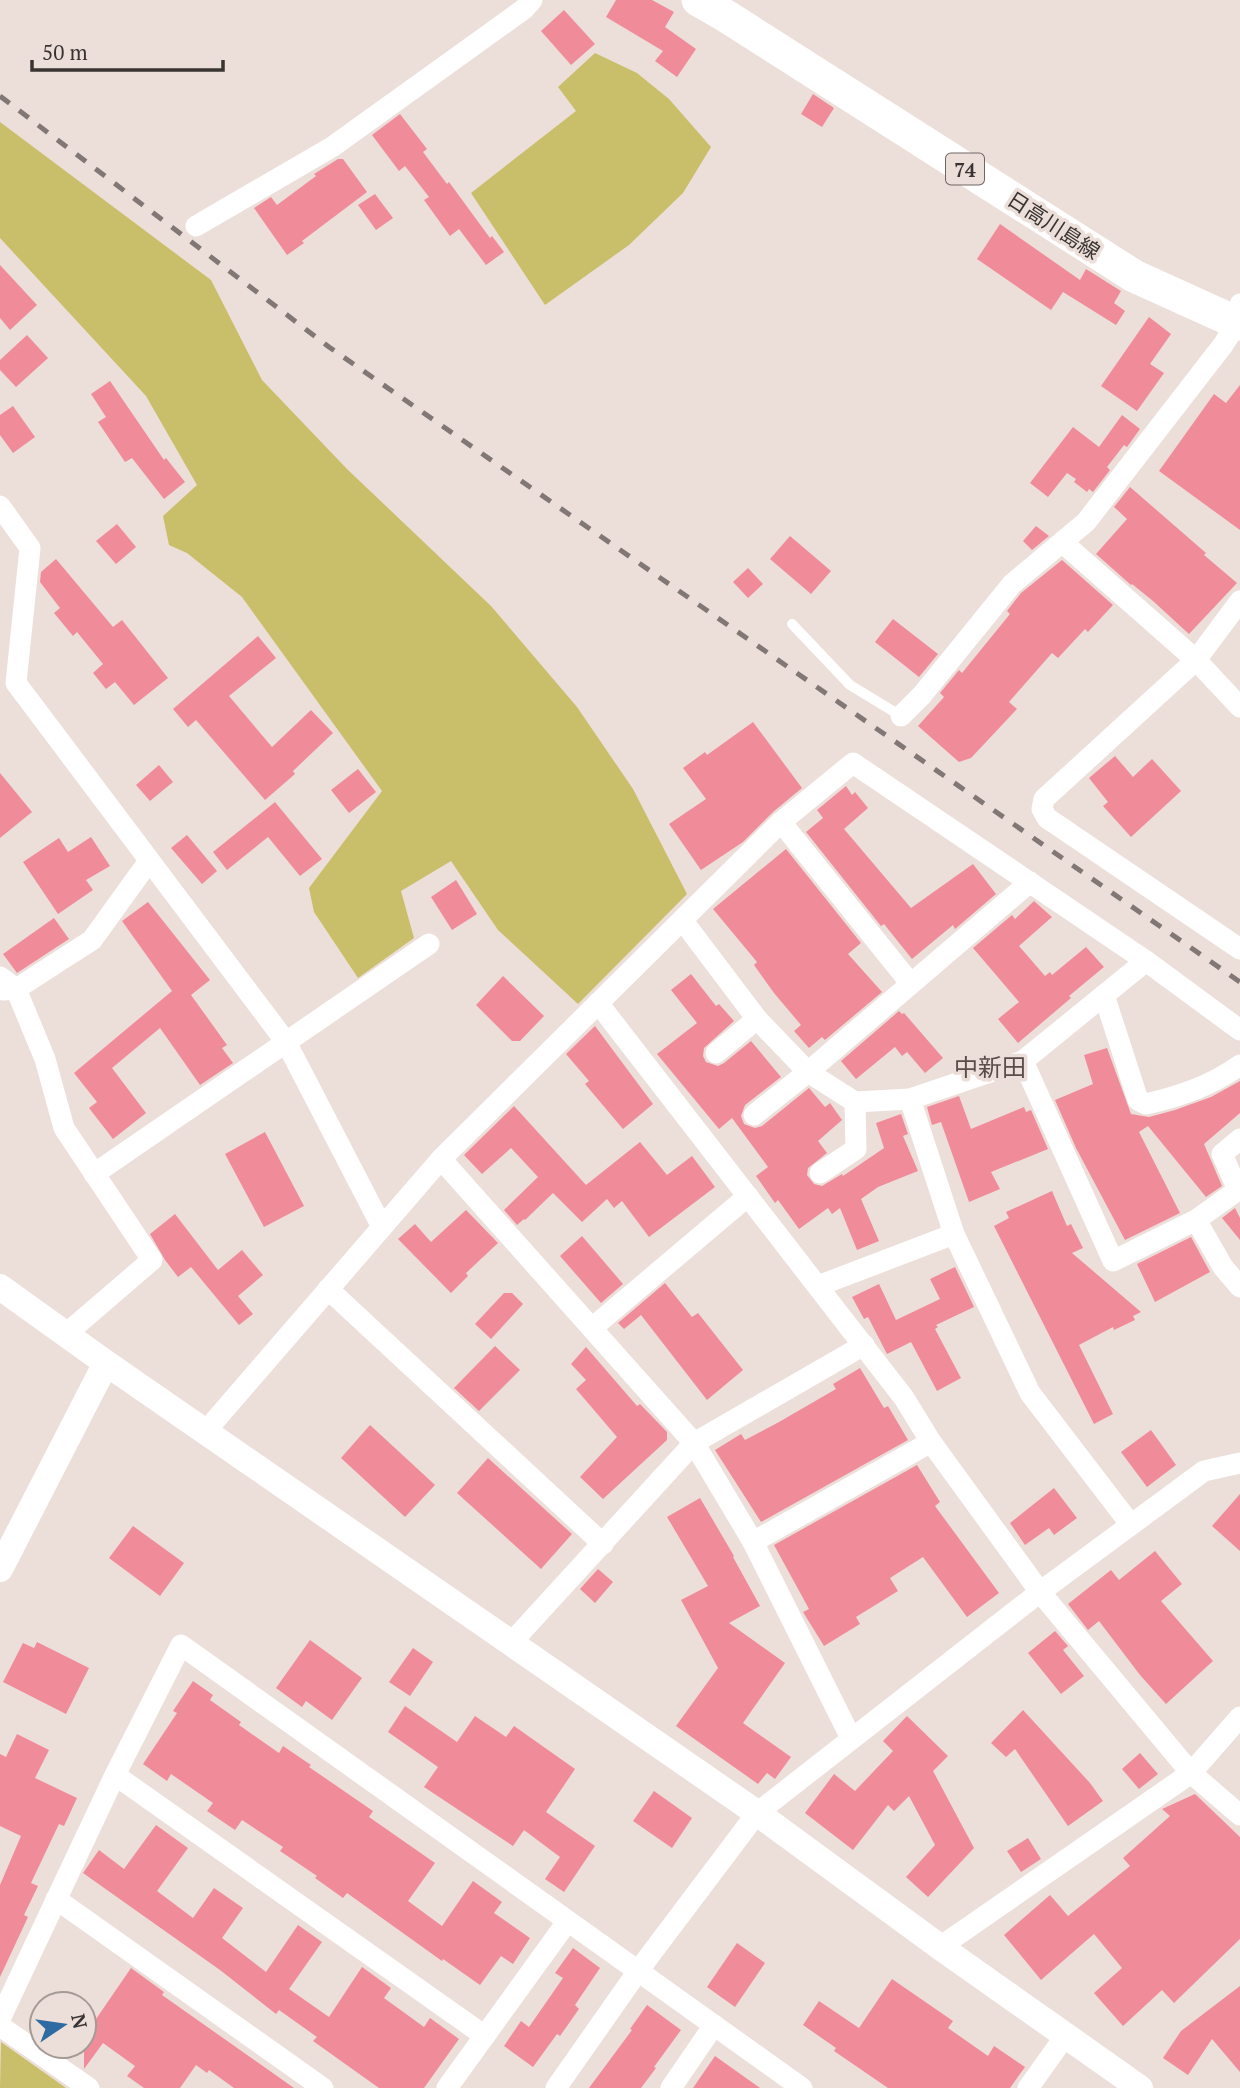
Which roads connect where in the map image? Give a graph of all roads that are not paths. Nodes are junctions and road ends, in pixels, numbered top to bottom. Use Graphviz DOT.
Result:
graph roads {
  1 [pos="532,0"];
  2 [pos="698,0"];
  3 [pos="196,226"];
  4 [pos="1239,317"];
  5 [pos="0,506"];
  6 [pos="1062,542"];
  7 [pos="1240,601"];
  8 [pos="792,624"];
  9 [pos="1196,660"];
  10 [pos="8,689"];
  11 [pos="1240,707"];
  12 [pos="901,716"];
  13 [pos="781,822"];
  14 [pos="149,861"];
  15 [pos="1030,882"];
  16 [pos="683,921"];
  17 [pos="429,944"];
  18 [pos="1240,949"];
  19 [pos="1146,961"];
  20 [pos="911,984"];
  21 [pos="5,986"];
  22 [pos="1104,995"];
  23 [pos="598,1003"];
  24 [pos="757,1019"];
  25 [pos="1240,1030"];
  26 [pos="286,1042"];
  27 [pos="716,1053"];
  28 [pos="1023,1061"];
  29 [pos="1240,1065"];
  30 [pos="808,1072"];
  31 [pos="910,1099"];
  32 [pos="855,1102"];
  33 [pos="754,1115"];
  34 [pos="1240,1139"];
  35 [pos="441,1159"];
  36 [pos="820,1173"];
  37 [pos="94,1174"];
  38 [pos="748,1196"];
  39 [pos="1196,1220"];
  40 [pos="382,1227"];
  41 [pos="954,1234"];
  42 [pos="818,1286"];
  43 [pos="0,1287"];
  44 [pos="1240,1287"];
  45 [pos="328,1289"];
  46 [pos="592,1328"];
  47 [pos="66,1334"];
  48 [pos="864,1345"];
  49 [pos="106,1363"];
  50 [pos="205,1432"];
  51 [pos="931,1441"];
  52 [pos="694,1443"];
  53 [pos="1240,1463"];
  54 [pos="1131,1525"];
  55 [pos="753,1542"];
  56 [pos="603,1544"];
  57 [pos="0,1569"];
  58 [pos="1041,1592"];
  59 [pos="511,1643"];
  60 [pos="1240,1717"];
  61 [pos="851,1738"];
  62 [pos="1191,1773"];
  63 [pos="115,1775"];
  64 [pos="757,1813"];
  65 [pos="1240,1815"];
  66 [pos="57,1899"];
  67 [pos="568,1922"];
  68 [pos="940,1947"];
  69 [pos="638,1971"];
  70 [pos="0,2019"];
  71 [pos="714,2025"];
  72 [pos="0,2026"];
  73 [pos="1066,2035"];
  74 [pos="485,2036"];
  75 [pos="89,2088"];
  76 [pos="323,2088"];
  77 [pos="447,2088"];
  78 [pos="556,2088"];
  79 [pos="671,2088"];
  80 [pos="802,2088"];
  81 [pos="1028,2088"];
  82 [pos="1140,2088"];
  1 -- 3 [label="street"];
  2 -- 4 [label="main road, 日高川島線 / 74"];
  4 -- 6 [label="street"];
  5 -- 10 [label="street"];
  6 -- 9 [label="street"];
  6 -- 12 [label="street"];
  7 -- 9 [label="street"];
  8 -- 12 [label="lane"];
  9 -- 11 [label="street"];
  9 -- 18 [label="street"];
  10 -- 14 [label="street"];
  13 -- 15 [label="street"];
  13 -- 16 [label="street"];
  13 -- 20 [label="street"];
  14 -- 21 [label="street"];
  14 -- 26 [label="street"];
  15 -- 19 [label="street"];
  15 -- 20 [label="street"];
  16 -- 23 [label="street"];
  16 -- 24 [label="street"];
  17 -- 26 [label="street"];
  19 -- 22 [label="street"];
  19 -- 25 [label="street"];
  20 -- 30 [label="street"];
  21 -- 37 [label="street"];
  22 -- 28 [label="street"];
  22 -- 29 [label="street"];
  23 -- 35 [label="street"];
  23 -- 38 [label="street"];
  24 -- 27 [label="street"];
  24 -- 30 [label="street"];
  26 -- 37 [label="street"];
  26 -- 40 [label="street"];
  28 -- 31 [label="street"];
  28 -- 39 [label="street"];
  30 -- 32 [label="street"];
  30 -- 33 [label="street"];
  31 -- 32 [label="street"];
  31 -- 41 [label="street"];
  32 -- 36 [label="street"];
  34 -- 39 [label="street"];
  35 -- 40 [label="street"];
  35 -- 46 [label="street"];
  37 -- 47 [label="street"];
  38 -- 42 [label="street"];
  38 -- 46 [label="street"];
  39 -- 44 [label="street"];
  40 -- 45 [label="street"];
  41 -- 42 [label="street"];
  41 -- 54 [label="street"];
  42 -- 48 [label="street"];
  43 -- 47 [label="street"];
  45 -- 50 [label="street"];
  45 -- 56 [label="street"];
  46 -- 52 [label="street"];
  47 -- 49 [label="street"];
  48 -- 51 [label="street"];
  48 -- 52 [label="street"];
  49 -- 50 [label="street"];
  49 -- 57 [label="street"];
  50 -- 59 [label="street"];
  51 -- 55 [label="street"];
  51 -- 58 [label="street"];
  52 -- 55 [label="street"];
  52 -- 56 [label="street"];
  53 -- 54 [label="street"];
  54 -- 58 [label="street"];
  55 -- 61 [label="street"];
  56 -- 59 [label="street"];
  58 -- 61 [label="street"];
  58 -- 62 [label="street"];
  59 -- 64 [label="street"];
  60 -- 62 [label="street"];
  61 -- 64 [label="street"];
  62 -- 65 [label="street"];
  62 -- 68 [label="street"];
  63 -- 66 [label="street"];
  63 -- 67 [label="street"];
  63 -- 74 [label="street"];
  64 -- 68 [label="street"];
  64 -- 69 [label="street"];
  66 -- 70 [label="street"];
  66 -- 76 [label="street"];
  67 -- 69 [label="street"];
  67 -- 74 [label="street"];
  68 -- 73 [label="street"];
  69 -- 71 [label="street"];
  69 -- 78 [label="street"];
  71 -- 79 [label="street"];
  71 -- 80 [label="street"];
  72 -- 75 [label="street"];
  73 -- 81 [label="street"];
  73 -- 82 [label="street"];
  74 -- 77 [label="street"];
}
